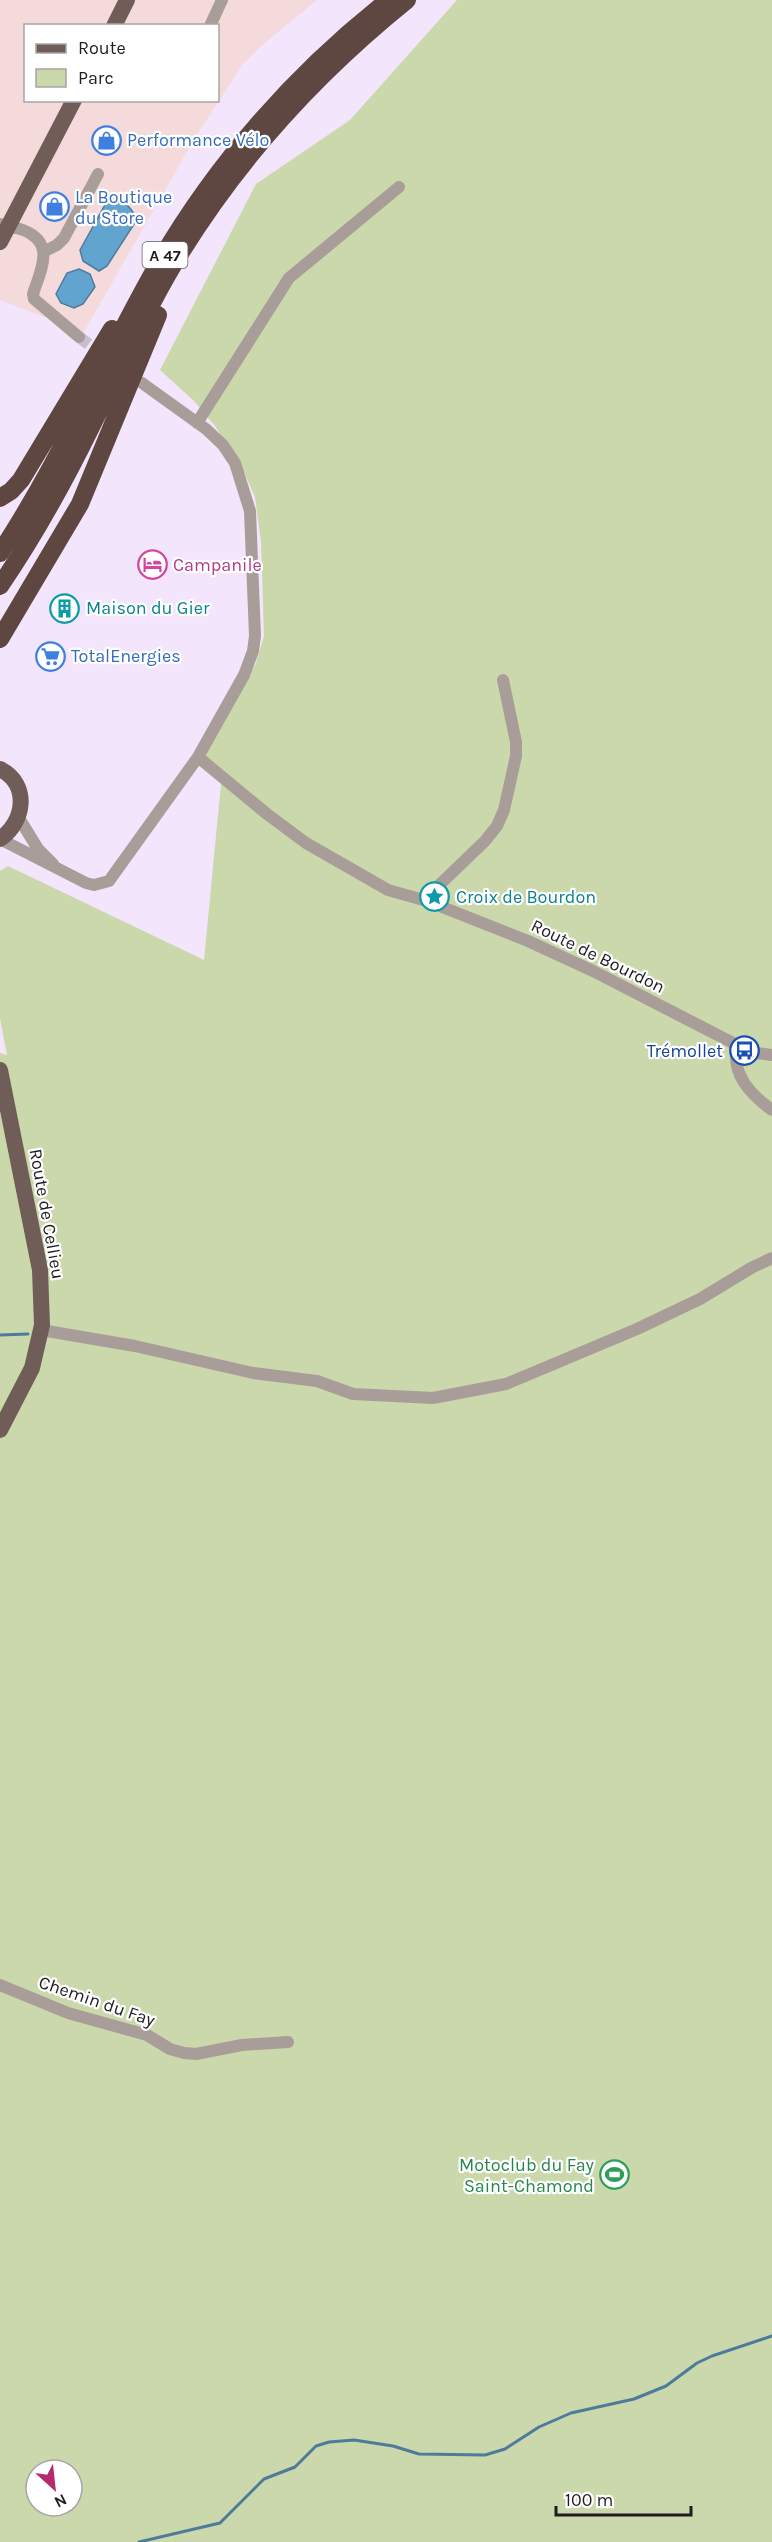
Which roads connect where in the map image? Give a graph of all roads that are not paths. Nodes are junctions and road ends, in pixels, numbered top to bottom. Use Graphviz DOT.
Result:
graph roads {
  1 [pos="127,0"];
  2 [pos="222,0"];
  3 [pos="388,0"];
  4 [pos="407,0"];
  5 [pos="115,24"];
  6 [pos="211,24"];
  7 [pos="73,102"];
  8 [pos="98,174"];
  9 [pos="399,187"];
  10 [pos="3,231"];
  11 [pos="45,251"];
  12 [pos="165,267"];
  13 [pos="79,337"];
  14 [pos="142,383"];
  15 [pos="197,423"];
  16 [pos="0,498"];
  17 [pos="0,553"];
  18 [pos="0,586"];
  19 [pos="0,639"];
  20 [pos="503,680"];
  21 [pos="199,753"];
  22 [pos="0,769"];
  23 [pos="19,818"];
  24 [pos="0,839"];
  25 [pos="61,870"];
  26 [pos="428,901"];
  27 [pos="737,1045"];
  28 [pos="772,1055"];
  29 [pos="0,1070"];
  30 [pos="772,1110"];
  31 [pos="772,1258"];
  32 [pos="41,1330"];
  33 [pos="0,1430"];
  34 [pos="0,1985"];
  35 [pos="288,2042"];
  1 -- 5 [label="main road"];
  2 -- 6 [label="street"];
  3 -- 12 [label="highway, A 47"];
  4 -- 12 [label="highway, A 47"];
  7 -- 10 [label="main road"];
  8 -- 11 [label="street"];
  9 -- 15 [label="street"];
  10 -- 11 [label="street"];
  11 -- 13 [label="street"];
  12 -- 16 [label="highway"];
  12 -- 17 [label="highway, A 47"];
  12 -- 18 [label="highway, A 47"];
  12 -- 19 [label="highway"];
  14 -- 15 [label="street"];
  15 -- 21 [label="street"];
  20 -- 26 [label="street"];
  21 -- 25 [label="street"];
  21 -- 26 [label="street, Route de Bourdon"];
  22 -- 23 [label="main road"];
  23 -- 24 [label="main road"];
  23 -- 25 [label="street"];
  24 -- 25 [label="street"];
  26 -- 27 [label="street, Route de Bourdon"];
  27 -- 28 [label="street, Route de Bourdon"];
  27 -- 30 [label="street"];
  29 -- 32 [label="main road, Route de Cellieu"];
  31 -- 32 [label="street"];
  32 -- 33 [label="main road, Route de Cellieu"];
  34 -- 35 [label="street, Chemin du Fay"];
}
